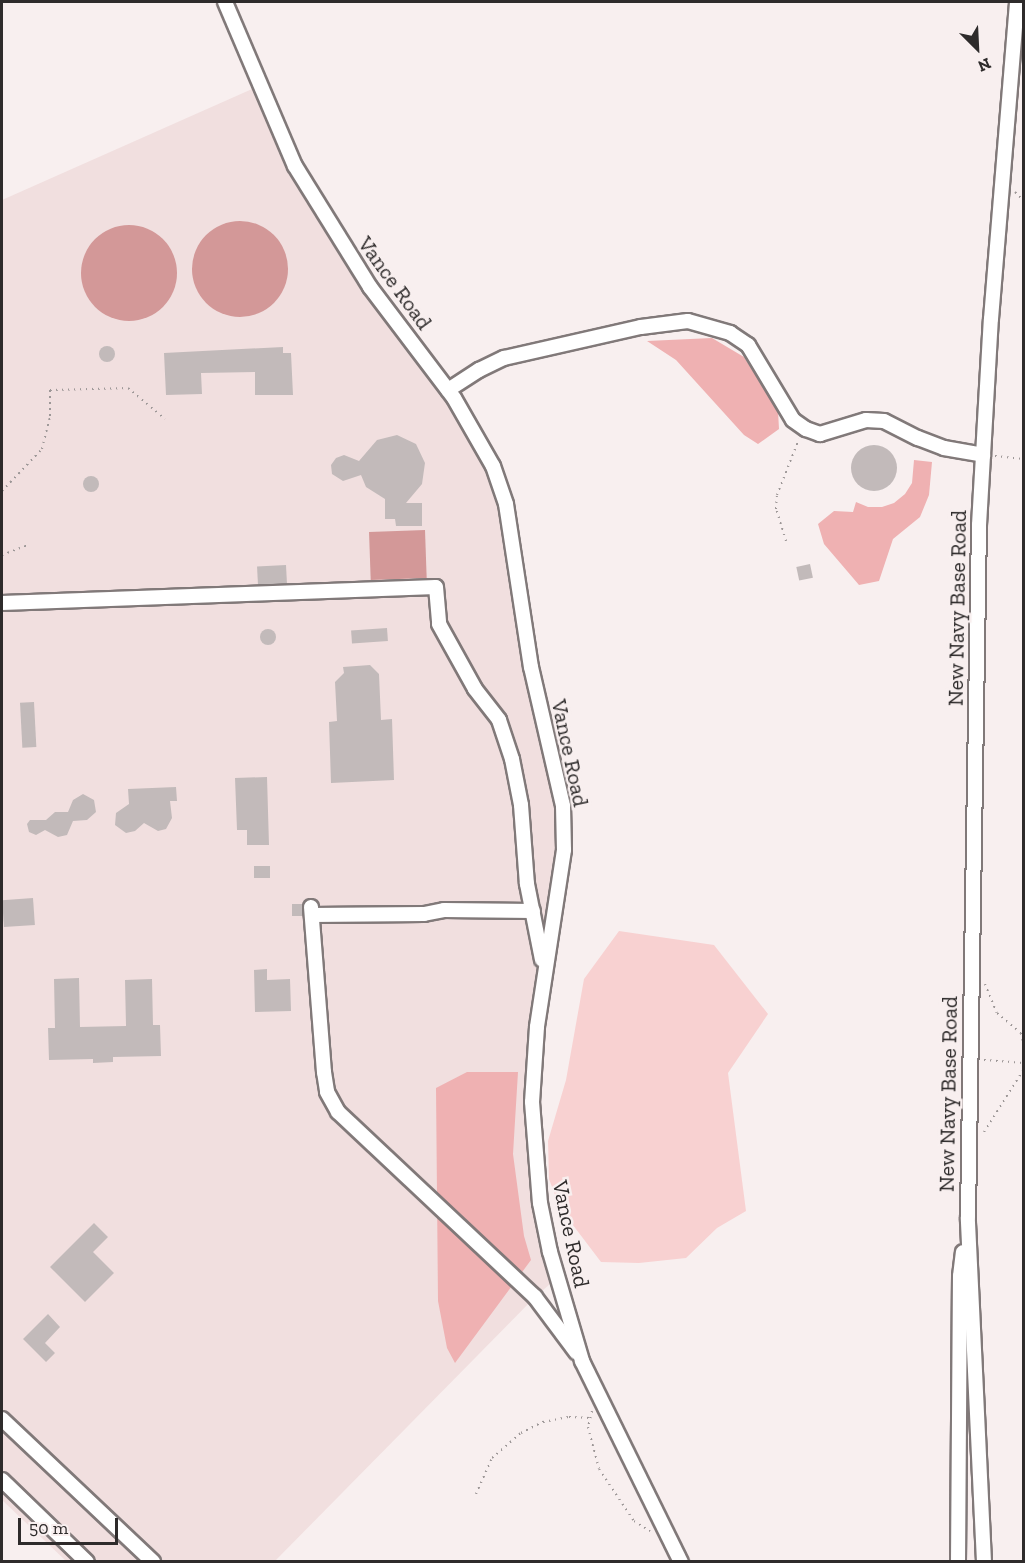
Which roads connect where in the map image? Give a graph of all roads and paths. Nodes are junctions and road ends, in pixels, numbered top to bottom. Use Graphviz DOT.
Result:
graph roads {
  1 [pos="225,2"];
  2 [pos="1017,2"];
  3 [pos="448,390"];
  4 [pos="165,419"];
  5 [pos="804,428"];
  6 [pos="983,454"];
  7 [pos="1022,459"];
  8 [pos="1023,464"];
  9 [pos="2,491"];
  10 [pos="786,541"];
  11 [pos="26,546"];
  12 [pos="2,555"];
  13 [pos="2,603"];
  14 [pos="533,911"];
  15 [pos="544,971"];
  16 [pos="984,981"];
  17 [pos="1023,1046"];
  18 [pos="969,1059"];
  19 [pos="1023,1064"];
  20 [pos="1023,1070"];
  21 [pos="982,1137"];
  22 [pos="968,1217"];
  23 [pos="582,1361"];
  24 [pos="597,1391"];
  25 [pos="590,1418"];
  26 [pos="2,1419"];
  27 [pos="2,1480"];
  28 [pos="476,1494"];
  29 [pos="672,1544"];
  30 [pos="87,1562"];
  31 [pos="153,1562"];
  32 [pos="681,1562"];
  33 [pos="958,1562"];
  34 [pos="984,1562"];
  1 -- 3 [label="street, Vance Road"];
  2 -- 6 [label="street, New Navy Base Road"];
  3 -- 5 [label="street"];
  3 -- 15 [label="street, Vance Road"];
  4 -- 9 [label="path"];
  5 -- 6 [label="street"];
  5 -- 10 [label="path"];
  6 -- 7 [label="path"];
  6 -- 18 [label="street, New Navy Base Road"];
  7 -- 8 [label="path"];
  11 -- 12 [label="path"];
  13 -- 14 [label="street"];
  14 -- 15 [label="street"];
  14 -- 23 [label="street"];
  15 -- 23 [label="street, Vance Road"];
  16 -- 17 [label="path"];
  18 -- 19 [label="path"];
  18 -- 22 [label="street, New Navy Base Road"];
  20 -- 21 [label="path"];
  22 -- 33 [label="street, New Navy Base Road"];
  22 -- 34 [label="street, New Navy Base Road"];
  23 -- 24 [label="street, Vance Road"];
  24 -- 25 [label="path"];
  24 -- 29 [label="street, Vance Road"];
  25 -- 28 [label="path"];
  25 -- 29 [label="path"];
  26 -- 31 [label="street"];
  27 -- 30 [label="street"];
  29 -- 32 [label="street, Vance Road"];
}
